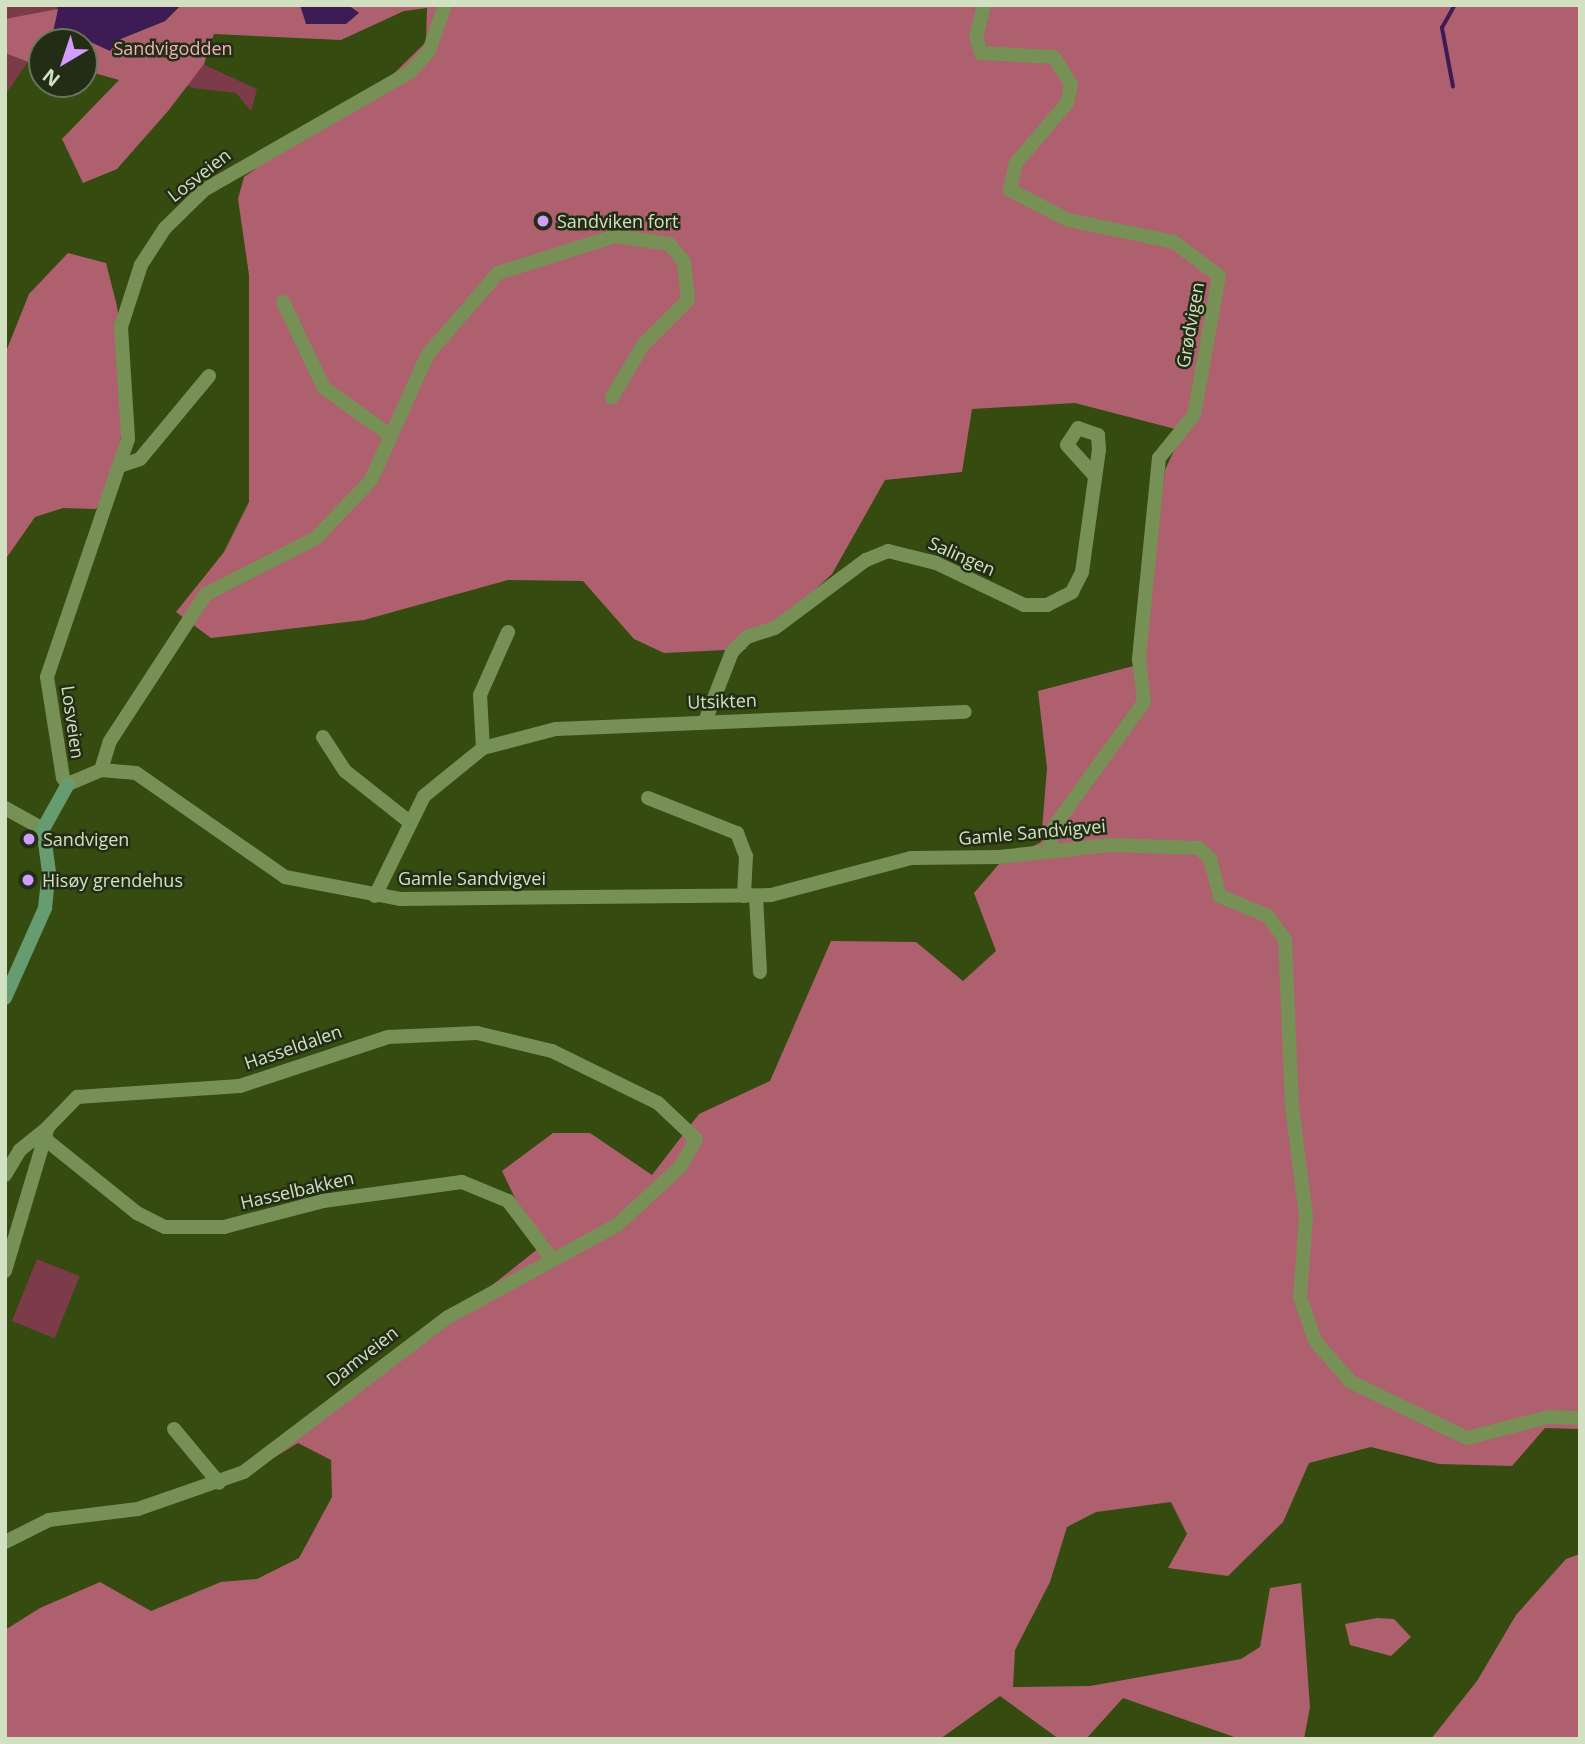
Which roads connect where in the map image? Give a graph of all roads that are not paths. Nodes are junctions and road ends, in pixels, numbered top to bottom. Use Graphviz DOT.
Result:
graph roads {
  1 [pos="445,5"];
  2 [pos="984,5"];
  3 [pos="283,302"];
  4 [pos="209,376"];
  5 [pos="612,397"];
  6 [pos="390,435"];
  7 [pos="120,466"];
  8 [pos="1094,475"];
  9 [pos="508,632"];
  10 [pos="965,712"];
  11 [pos="706,719"];
  12 [pos="323,737"];
  13 [pos="483,748"];
  14 [pos="101,770"];
  15 [pos="68,784"];
  16 [pos="648,798"];
  17 [pos="5,808"];
  18 [pos="407,820"];
  19 [pos="43,829"];
  20 [pos="1048,851"];
  21 [pos="375,896"];
  22 [pos="750,896"];
  23 [pos="760,972"];
  24 [pos="5,998"];
  25 [pos="690,1128"];
  26 [pos="47,1133"];
  27 [pos="5,1175"];
  28 [pos="552,1259"];
  29 [pos="5,1271"];
  30 [pos="1580,1418"];
  31 [pos="174,1429"];
  32 [pos="219,1483"];
  33 [pos="5,1542"];
  1 -- 7 [label="street, Losveien"];
  2 -- 20 [label="street, Grødvigen"];
  3 -- 6 [label="street"];
  4 -- 7 [label="street"];
  5 -- 6 [label="street"];
  6 -- 14 [label="street"];
  7 -- 15 [label="street, Losveien"];
  8 -- 11 [label="street, Salingen"];
  9 -- 13 [label="street"];
  10 -- 11 [label="street, Utsikten"];
  11 -- 13 [label="street, Utsikten"];
  12 -- 18 [label="street"];
  13 -- 18 [label="street, Utsikten"];
  14 -- 15 [label="street, Gamle Sandvigvei"];
  14 -- 21 [label="street, Gamle Sandvigvei"];
  15 -- 19 [label="main road"];
  16 -- 22 [label="street"];
  17 -- 19 [label="street"];
  18 -- 21 [label="street, Utsikten"];
  19 -- 24 [label="main road"];
  20 -- 22 [label="street, Gamle Sandvigvei"];
  20 -- 30 [label="street, Gamle Sandvigvei"];
  21 -- 22 [label="street, Gamle Sandvigvei"];
  22 -- 23 [label="street"];
  25 -- 26 [label="street, Hasseldalen"];
  25 -- 28 [label="street, Damveien"];
  26 -- 27 [label="street"];
  26 -- 28 [label="street, Hasselbakken"];
  26 -- 29 [label="street, Hasseldalen"];
  28 -- 32 [label="street, Damveien"];
  31 -- 32 [label="street"];
  32 -- 33 [label="street, Damveien"];
}
